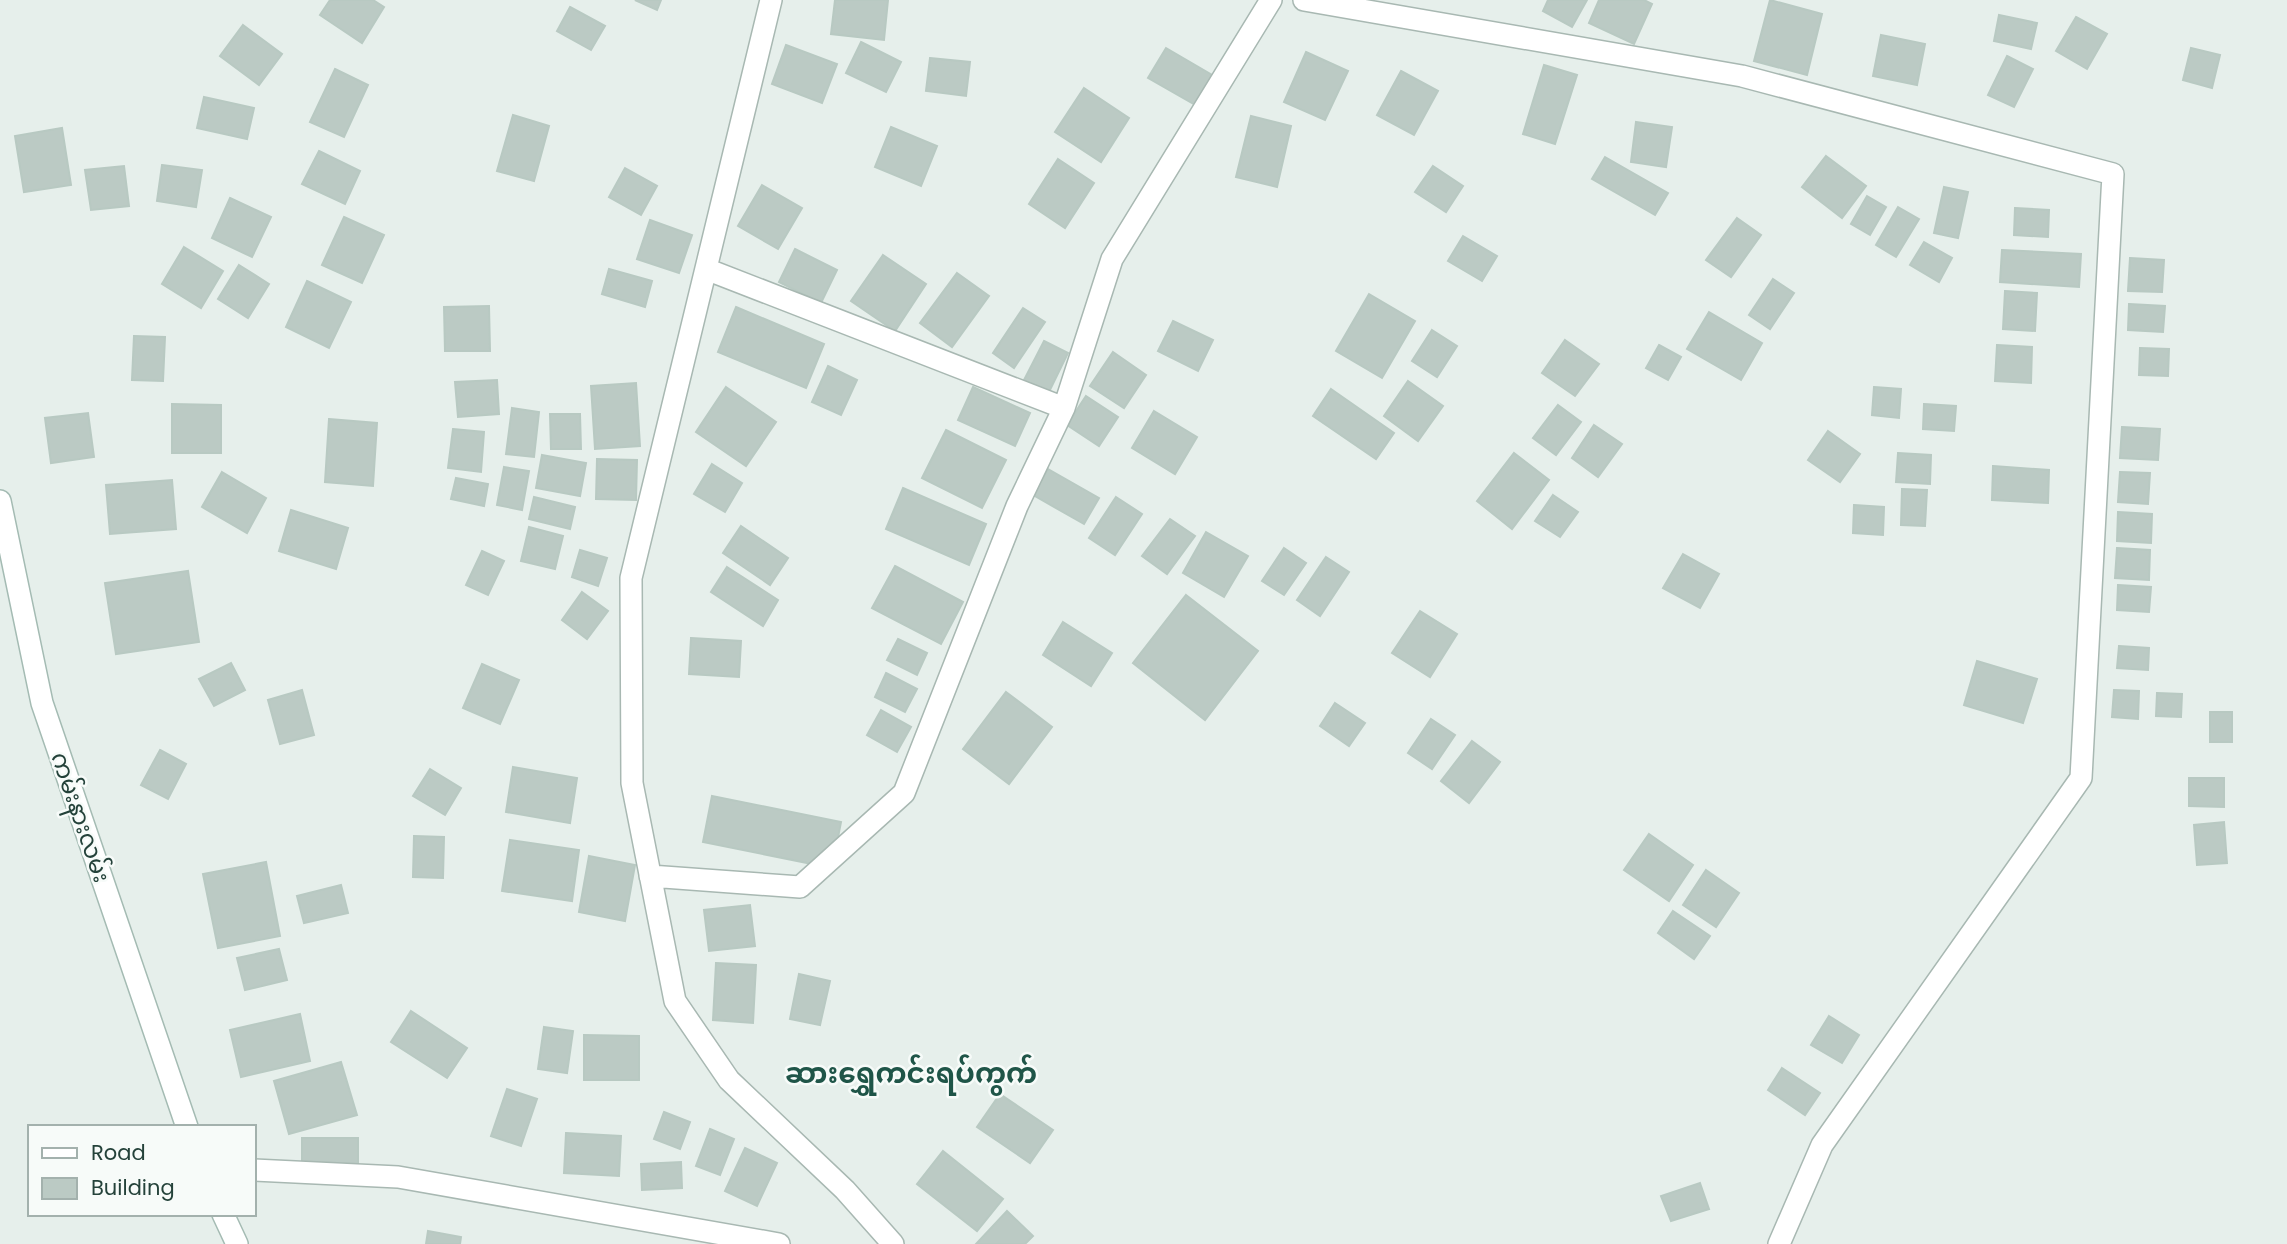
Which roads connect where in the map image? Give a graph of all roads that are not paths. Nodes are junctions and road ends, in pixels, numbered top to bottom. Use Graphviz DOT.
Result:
graph roads {
  1 [pos="771,0"];
  2 [pos="1271,0"];
  3 [pos="1304,0"];
  4 [pos="706,269"];
  5 [pos="1064,408"];
  6 [pos="0,501"];
  7 [pos="650,876"];
  8 [pos="186,1125"];
  9 [pos="256,1170"];
  10 [pos="224,1216"];
  11 [pos="237,1244"];
  12 [pos="779,1244"];
  13 [pos="893,1244"];
  14 [pos="1779,1244"];
  1 -- 4 [label="street"];
  2 -- 5 [label="street"];
  3 -- 14 [label="street"];
  4 -- 5 [label="street"];
  4 -- 7 [label="street"];
  5 -- 7 [label="street"];
  6 -- 8 [label="street, ကမ်းနားလမ်း"];
  7 -- 13 [label="street"];
  9 -- 12 [label="street"];
  10 -- 11 [label="street"];
}
